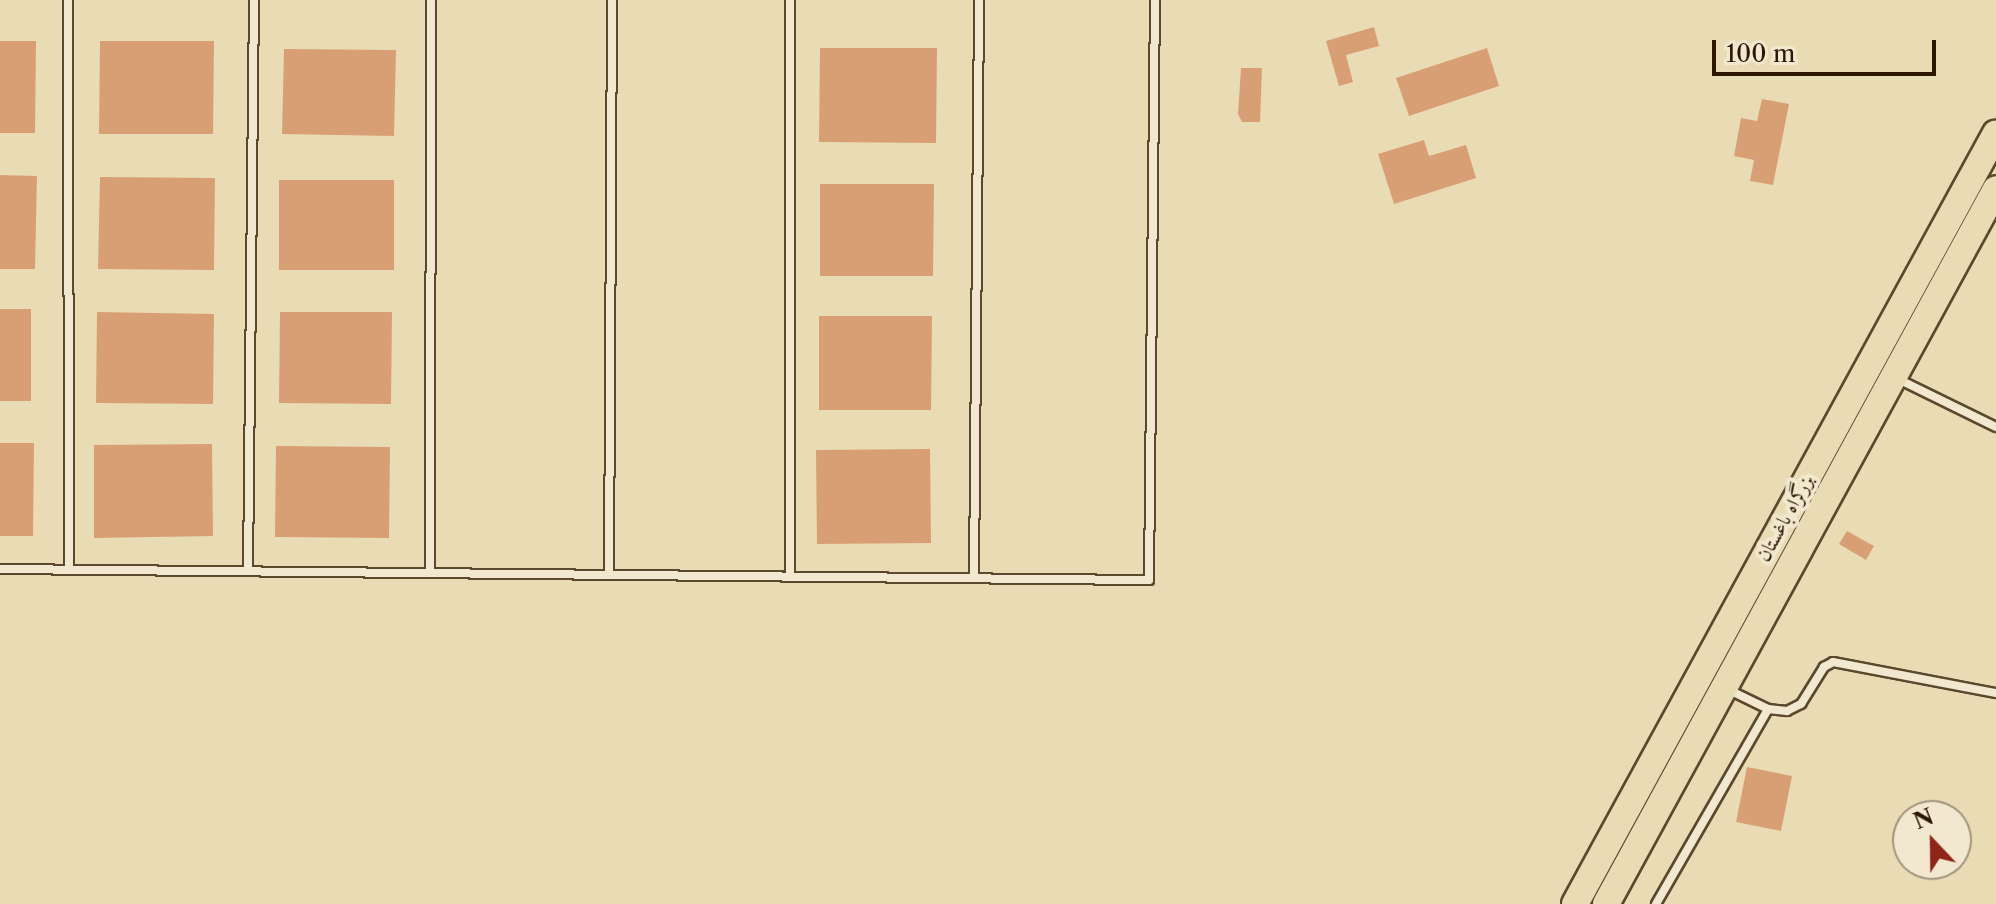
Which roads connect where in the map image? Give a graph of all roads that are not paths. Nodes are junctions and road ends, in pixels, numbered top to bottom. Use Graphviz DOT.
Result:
graph roads {
  1 [pos="68,0"];
  2 [pos="254,0"];
  3 [pos="431,0"];
  4 [pos="612,0"];
  5 [pos="790,0"];
  6 [pos="979,0"];
  7 [pos="1155,0"];
  8 [pos="1996,133"];
  9 [pos="1996,189"];
  10 [pos="1892,376"];
  11 [pos="1996,427"];
  12 [pos="0,569"];
  13 [pos="69,570"];
  14 [pos="248,571"];
  15 [pos="430,573"];
  16 [pos="609,575"];
  17 [pos="790,577"];
  18 [pos="974,578"];
  19 [pos="1722,687"];
  20 [pos="1996,693"];
  21 [pos="1768,709"];
  22 [pos="1575,904"];
  23 [pos="1606,904"];
  24 [pos="1656,904"];
  1 -- 13 [label="lane"];
  2 -- 14 [label="lane"];
  3 -- 15 [label="lane"];
  4 -- 16 [label="lane"];
  5 -- 17 [label="lane"];
  6 -- 18 [label="lane"];
  7 -- 18 [label="lane"];
  8 -- 22 [label="highway, بزرگراه باغستان"];
  9 -- 10 [label="highway, بزرگراه باغستان"];
  10 -- 11 [label="lane"];
  10 -- 19 [label="highway, بزرگراه باغستان"];
  12 -- 13 [label="lane"];
  13 -- 14 [label="lane"];
  14 -- 15 [label="lane"];
  15 -- 16 [label="lane"];
  16 -- 17 [label="lane"];
  17 -- 18 [label="lane"];
  19 -- 21 [label="lane"];
  19 -- 23 [label="highway, بزرگراه باغستان"];
  20 -- 21 [label="lane"];
  21 -- 24 [label="lane"];
}
